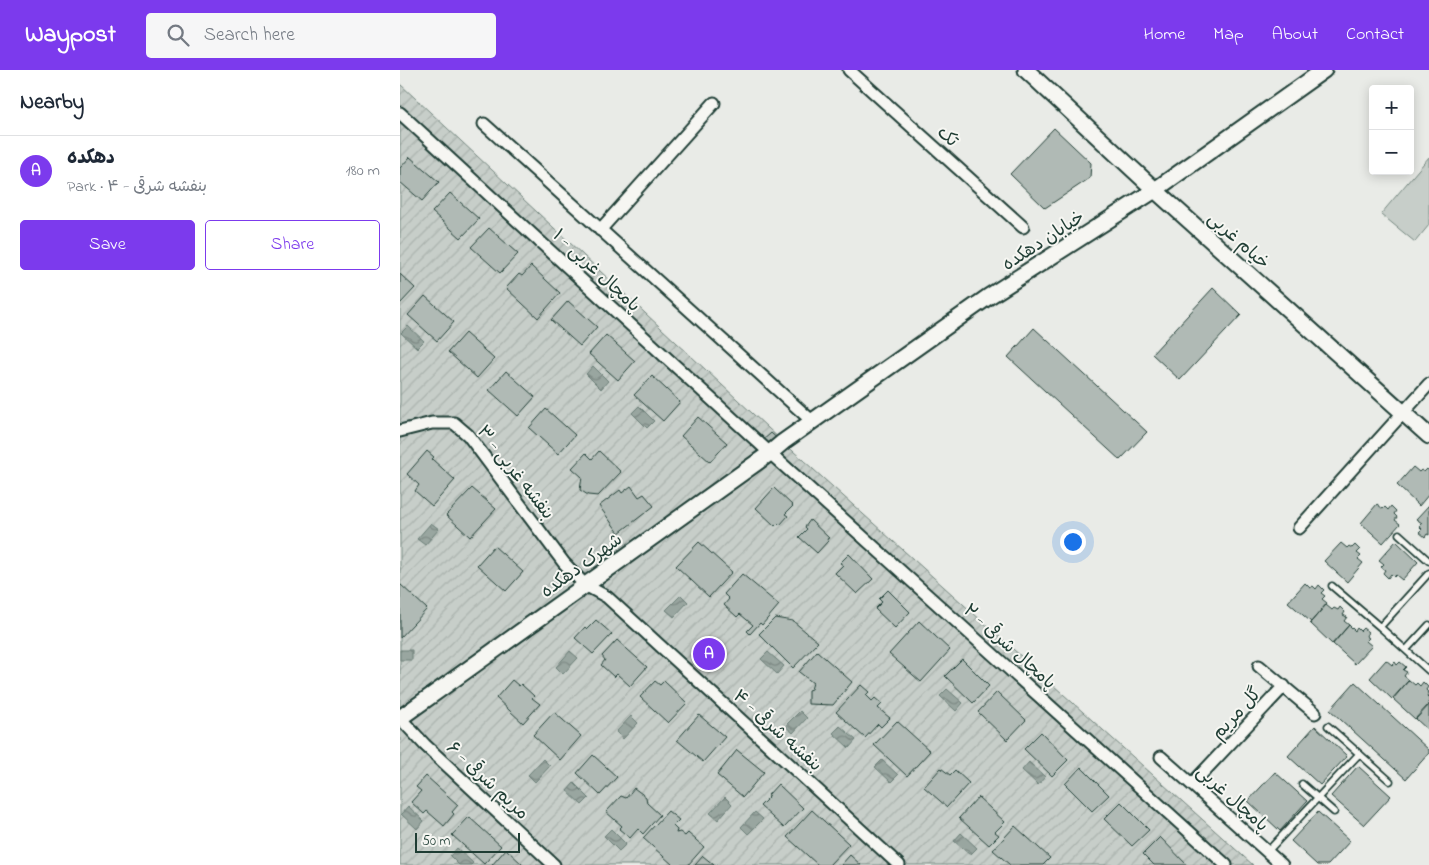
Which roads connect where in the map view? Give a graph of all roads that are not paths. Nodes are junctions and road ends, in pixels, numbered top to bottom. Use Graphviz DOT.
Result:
graph roads {
  1 [pos="849,70"];
  2 [pos="1026,70"];
  3 [pos="1324,70"];
  4 [pos="714,103"];
  5 [pos="400,113"];
  6 [pos="484,124"];
  7 [pos="1156,190"];
  8 [pos="1024,228"];
  9 [pos="600,230"];
  10 [pos="1429,384"];
  11 [pos="1404,413"];
  12 [pos="813,422"];
  13 [pos="400,431"];
  14 [pos="1429,436"];
  15 [pos="783,442"];
  16 [pos="770,453"];
  17 [pos="1299,528"];
  18 [pos="1398,534"];
  19 [pos="1429,561"];
  20 [pos="1429,573"];
  21 [pos="585,585"];
  22 [pos="1332,586"];
  23 [pos="1429,625"];
  24 [pos="1380,627"];
  25 [pos="1406,650"];
  26 [pos="1259,666"];
  27 [pos="1429,671"];
  28 [pos="1284,686"];
  29 [pos="1315,713"];
  30 [pos="400,718"];
  31 [pos="1328,726"];
  32 [pos="1359,754"];
  33 [pos="1161,757"];
  34 [pos="1390,781"];
  35 [pos="1192,784"];
  36 [pos="1302,784"];
  37 [pos="1318,798"];
  38 [pos="1334,812"];
  39 [pos="1267,852"];
  40 [pos="554,865"];
  41 [pos="899,865"];
  42 [pos="1226,865"];
  43 [pos="1282,865"];
  1 -- 8 [label="street, تک"];
  2 -- 7 [label="street, خیام غربی"];
  3 -- 7 [label="street, خیابان دهکده"];
  4 -- 9 [label="street"];
  5 -- 16 [label="street, پامچال غربی - ۱"];
  6 -- 9 [label="street"];
  7 -- 11 [label="street, خیام غربی"];
  7 -- 12 [label="street, خیابان دهکده"];
  9 -- 12 [label="street"];
  10 -- 11 [label="street"];
  11 -- 14 [label="street, خیام غربی"];
  11 -- 17 [label="street"];
  12 -- 15 [label="street, خیابان دهکده"];
  13 -- 21 [label="street, بنفشه غربی - ۳"];
  15 -- 16 [label="street, شهرک دهکده"];
  16 -- 21 [label="street, شهرک دهکده"];
  16 -- 42 [label="street, پامچال شرقی - ۲"];
  18 -- 19 [label="lane"];
  20 -- 24 [label="lane"];
  21 -- 30 [label="street, شهرک دهکده"];
  21 -- 41 [label="street, بنفشه شرقی - ۴"];
  22 -- 24 [label="lane"];
  23 -- 25 [label="lane"];
  24 -- 25 [label="lane"];
  25 -- 27 [label="lane"];
  26 -- 28 [label="street"];
  28 -- 29 [label="street"];
  28 -- 35 [label="street, گل مریم"];
  30 -- 40 [label="street, مریم شرقی - ۶"];
  31 -- 32 [label="lane"];
  32 -- 34 [label="lane"];
  32 -- 37 [label="lane"];
  33 -- 35 [label="street, پامچال غربی"];
  35 -- 39 [label="street, پامچال غربی"];
  36 -- 37 [label="lane"];
  37 -- 38 [label="lane"];
  37 -- 39 [label="lane"];
  39 -- 43 [label="street, پامچال غربی"];
}
